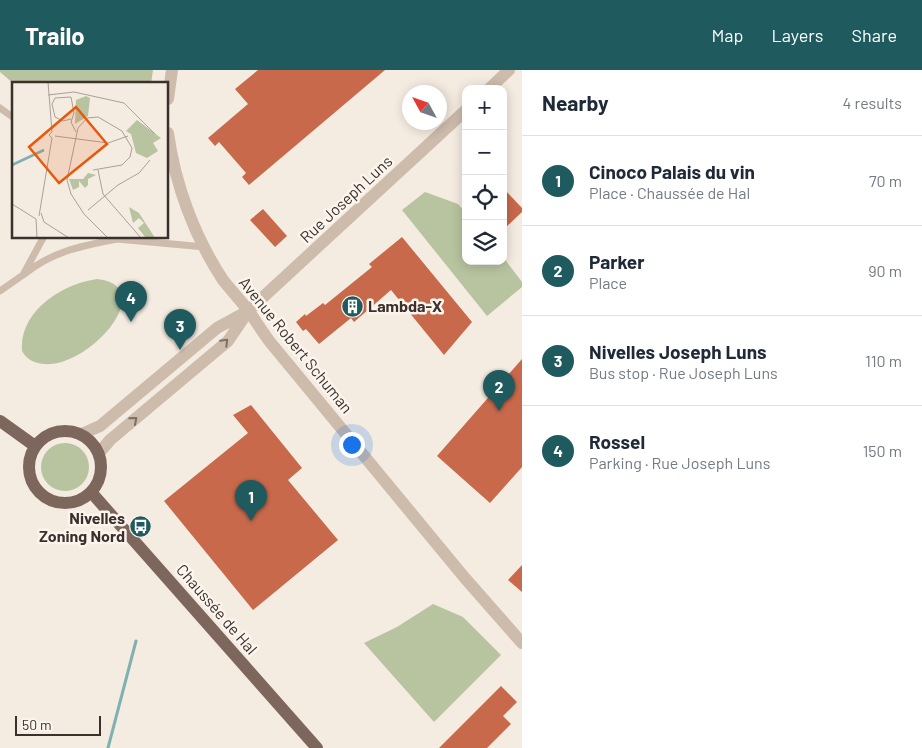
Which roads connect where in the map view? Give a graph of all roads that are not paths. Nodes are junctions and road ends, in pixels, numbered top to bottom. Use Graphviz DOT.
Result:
graph roads {
  1 [pos="172,70"];
  2 [pos="509,70"];
  3 [pos="493,85"];
  4 [pos="169,92"];
  5 [pos="0,108"];
  6 [pos="462,114"];
  7 [pos="12,117"];
  8 [pos="169,140"];
  9 [pos="41,239"];
  10 [pos="112,239"];
  11 [pos="126,239"];
  12 [pos="205,247"];
  13 [pos="23,275"];
  14 [pos="0,291"];
  15 [pos="248,311"];
  16 [pos="0,421"];
  17 [pos="82,434"];
  18 [pos="35,446"];
  19 [pos="99,454"];
  20 [pos="91,492"];
  21 [pos="522,644"];
  22 [pos="317,748"];
  1 -- 4 [label="street"];
  2 -- 3 [label="street"];
  5 -- 7 [label="lane"];
  6 -- 15 [label="street, Rue Joseph Luns"];
  8 -- 12 [label="street, Avenue Robert Schuman"];
  9 -- 13 [label="lane"];
  10 -- 13 [label="lane"];
  11 -- 12 [label="lane"];
  12 -- 15 [label="street, Avenue Robert Schuman"];
  13 -- 14 [label="lane"];
  15 -- 17 [label="street, Rue Joseph Luns"];
  19 -- 15 [label="street, Rue Joseph Luns, one-way"];
  15 -- 21 [label="street, Avenue Robert Schuman"];
  16 -- 18 [label="main road"];
  17 -- 18 [label="main road"];
  17 -- 19 [label="main road"];
  18 -- 20 [label="main road"];
  19 -- 20 [label="main road"];
  20 -- 22 [label="main road, Chaussée de Hal"];
}
